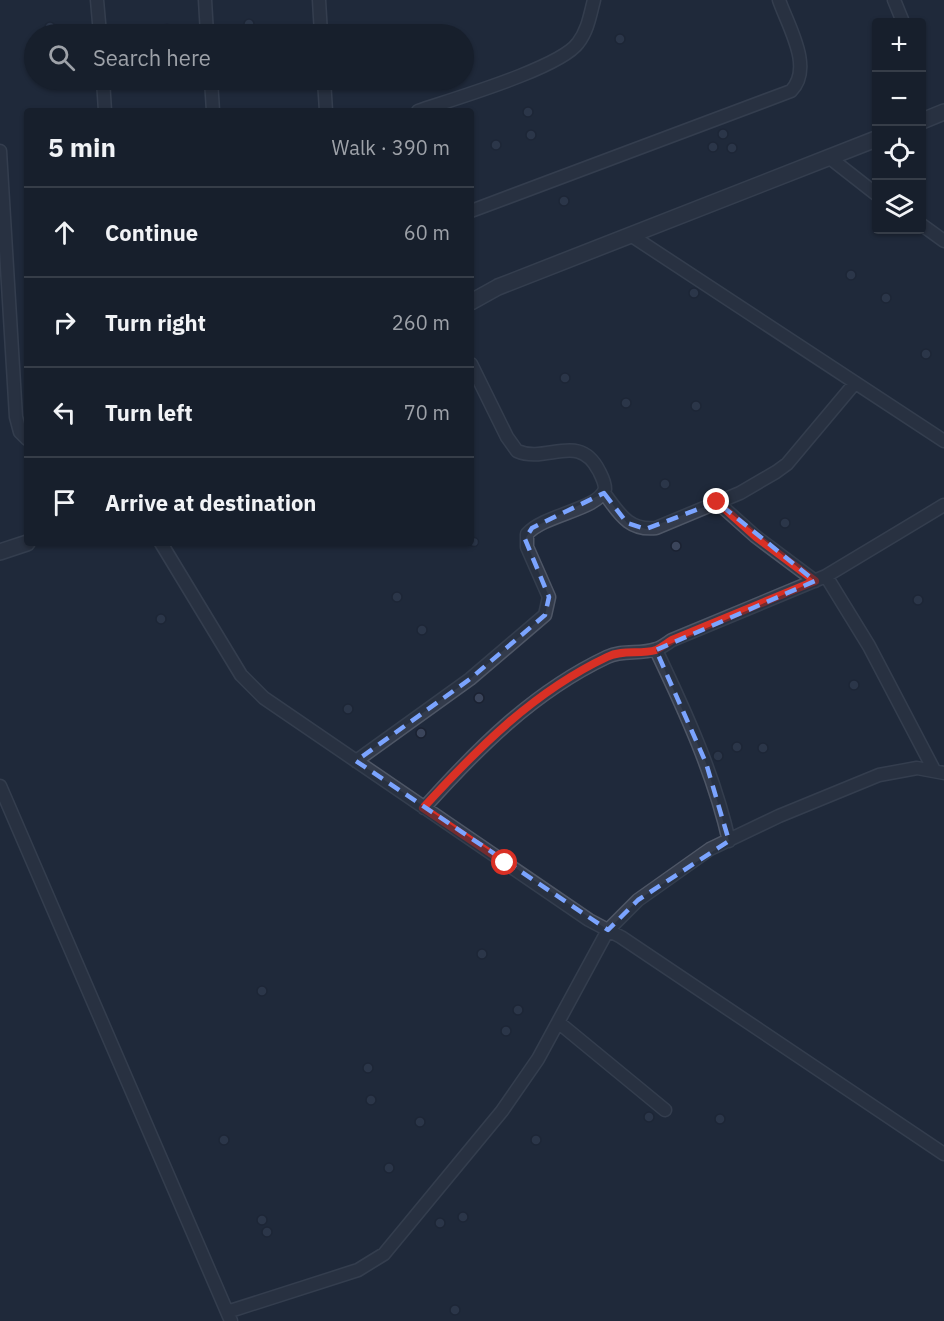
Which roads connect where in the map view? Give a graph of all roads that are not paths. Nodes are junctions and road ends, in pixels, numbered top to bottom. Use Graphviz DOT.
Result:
graph roads {
  1 [pos="97,0"];
  2 [pos="205,0"];
  3 [pos="319,0"];
  4 [pos="594,0"];
  5 [pos="779,0"];
  6 [pos="894,0"];
  7 [pos="901,18"];
  8 [pos="99,24"];
  9 [pos="206,24"];
  10 [pos="320,24"];
  11 [pos="104,90"];
  12 [pos="212,90"];
  13 [pos="325,90"];
  14 [pos="105,108"];
  15 [pos="213,108"];
  16 [pos="326,108"];
  17 [pos="426,108"];
  18 [pos="944,112"];
  19 [pos="926,119"];
  20 [pos="872,141"];
  21 [pos="0,151"];
  22 [pos="830,158"];
  23 [pos="872,191"];
  24 [pos="474,210"];
  25 [pos="926,228"];
  26 [pos="632,236"];
  27 [pos="944,241"];
  28 [pos="474,300"];
  29 [pos="474,370"];
  30 [pos="855,383"];
  31 [pos="24,436"];
  32 [pos="944,441"];
  33 [pos="604,493"];
  34 [pos="717,502"];
  35 [pos="944,505"];
  36 [pos="24,544"];
  37 [pos="163,546"];
  38 [pos="0,552"];
  39 [pos="820,579"];
  40 [pos="656,650"];
  41 [pos="356,761"];
  42 [pos="939,772"];
  43 [pos="0,786"];
  44 [pos="423,808"];
  45 [pos="729,840"];
  46 [pos="608,930"];
  47 [pos="558,1022"];
  48 [pos="665,1110"];
  49 [pos="944,1154"];
  50 [pos="229,1316"];
  1 -- 8 [label="street"];
  2 -- 9 [label="street"];
  3 -- 10 [label="street"];
  4 -- 17 [label="street"];
  5 -- 24 [label="street"];
  6 -- 7 [label="street"];
  11 -- 14 [label="street"];
  12 -- 15 [label="street"];
  13 -- 16 [label="street"];
  18 -- 19 [label="street"];
  20 -- 22 [label="street"];
  21 -- 31 [label="street"];
  22 -- 23 [label="street"];
  22 -- 26 [label="street"];
  25 -- 27 [label="street"];
  26 -- 28 [label="street"];
  26 -- 30 [label="street"];
  29 -- 33 [label="street"];
  30 -- 32 [label="street"];
  30 -- 34 [label="street"];
  33 -- 34 [label="street"];
  33 -- 41 [label="street"];
  34 -- 39 [label="street"];
  35 -- 39 [label="street"];
  36 -- 38 [label="street"];
  37 -- 41 [label="street"];
  39 -- 40 [label="street"];
  39 -- 42 [label="street"];
  40 -- 44 [label="street"];
  40 -- 45 [label="street"];
  41 -- 44 [label="street"];
  42 -- 45 [label="street"];
  43 -- 50 [label="street"];
  44 -- 46 [label="street"];
  45 -- 46 [label="street"];
  46 -- 47 [label="street"];
  46 -- 49 [label="street"];
  47 -- 48 [label="street"];
  47 -- 50 [label="street"];
}
